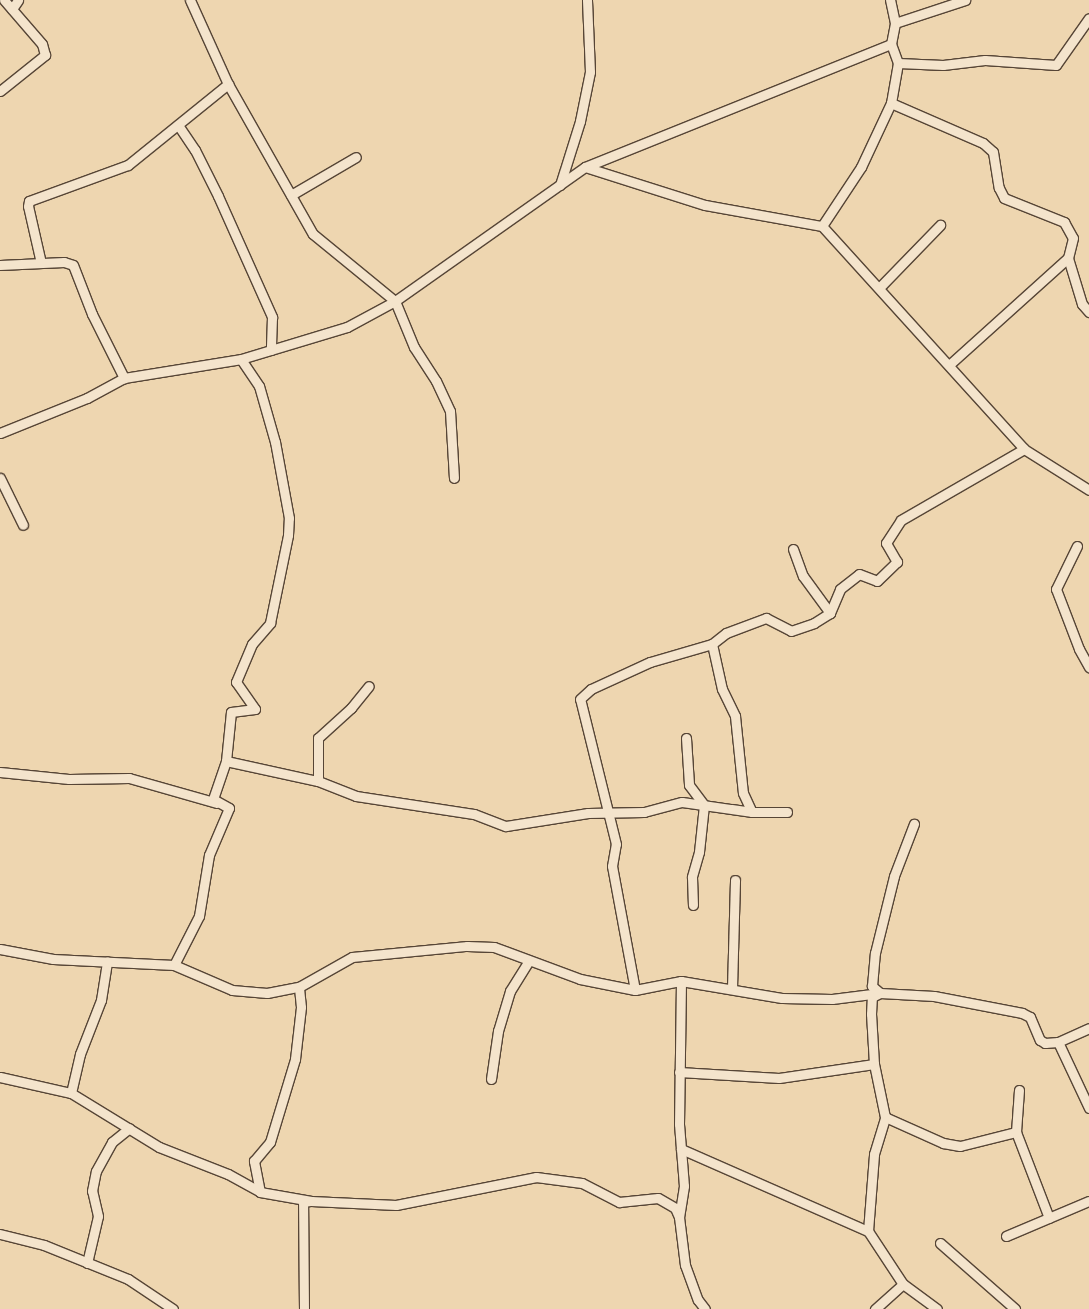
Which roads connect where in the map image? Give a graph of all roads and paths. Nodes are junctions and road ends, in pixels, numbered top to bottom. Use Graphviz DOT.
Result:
graph roads {
  1 [pos="4,0"];
  2 [pos="18,0"];
  3 [pos="190,0"];
  4 [pos="586,0"];
  5 [pos="890,0"];
  6 [pos="966,0"];
  7 [pos="12,9"];
  8 [pos="1089,18"];
  9 [pos="895,23"];
  10 [pos="891,44"];
  11 [pos="898,63"];
  12 [pos="228,84"];
  13 [pos="0,91"];
  14 [pos="891,103"];
  15 [pos="178,124"];
  16 [pos="356,157"];
  17 [pos="585,167"];
  18 [pos="560,185"];
  19 [pos="291,195"];
  20 [pos="940,225"];
  21 [pos="822,226"];
  22 [pos="1068,258"];
  23 [pos="41,263"];
  24 [pos="0,265"];
  25 [pos="879,288"];
  26 [pos="395,301"];
  27 [pos="1085,302"];
  28 [pos="1089,312"];
  29 [pos="271,350"];
  30 [pos="241,358"];
  31 [pos="949,365"];
  32 [pos="124,378"];
  33 [pos="0,433"];
  34 [pos="1024,449"];
  35 [pos="0,478"];
  36 [pos="454,478"];
  37 [pos="1089,490"];
  38 [pos="23,525"];
  39 [pos="1077,546"];
  40 [pos="794,549"];
  41 [pos="830,613"];
  42 [pos="712,644"];
  43 [pos="1089,667"];
  44 [pos="368,686"];
  45 [pos="686,738"];
  46 [pos="226,761"];
  47 [pos="0,772"];
  48 [pos="318,781"];
  49 [pos="704,805"];
  50 [pos="229,808"];
  51 [pos="752,812"];
  52 [pos="787,812"];
  53 [pos="609,814"];
  54 [pos="914,824"];
  55 [pos="735,880"];
  56 [pos="693,905"];
  57 [pos="0,949"];
  58 [pos="107,960"];
  59 [pos="529,960"];
  60 [pos="174,965"];
  61 [pos="681,981"];
  62 [pos="299,987"];
  63 [pos="732,988"];
  64 [pos="635,990"];
  65 [pos="880,993"];
  66 [pos="1089,1028"];
  67 [pos="1058,1042"];
  68 [pos="874,1064"];
  69 [pos="679,1072"];
  70 [pos="0,1078"];
  71 [pos="491,1079"];
  72 [pos="1019,1090"];
  73 [pos="71,1093"];
  74 [pos="1089,1108"];
  75 [pos="884,1117"];
  76 [pos="129,1128"];
  77 [pos="1016,1132"];
  78 [pos="681,1148"];
  79 [pos="260,1192"];
  80 [pos="312,1201"];
  81 [pos="1089,1201"];
  82 [pos="678,1217"];
  83 [pos="1049,1218"];
  84 [pos="868,1231"];
  85 [pos="0,1234"];
  86 [pos="1006,1236"];
  87 [pos="940,1244"];
  88 [pos="87,1263"];
  89 [pos="903,1284"];
  90 [pos="173,1309"];
  91 [pos="304,1309"];
  92 [pos="705,1309"];
  93 [pos="876,1309"];
  94 [pos="938,1309"];
  95 [pos="1015,1309"];
  1 -- 7 [label="street"];
  2 -- 7 [label="street"];
  3 -- 12 [label="street"];
  4 -- 18 [label="street"];
  5 -- 9 [label="street"];
  6 -- 9 [label="street"];
  7 -- 13 [label="street"];
  8 -- 11 [label="street"];
  9 -- 10 [label="street"];
  10 -- 11 [label="street"];
  10 -- 17 [label="street"];
  11 -- 14 [label="street"];
  12 -- 15 [label="street"];
  12 -- 19 [label="street"];
  14 -- 21 [label="street"];
  14 -- 22 [label="street"];
  15 -- 23 [label="street"];
  15 -- 29 [label="street"];
  16 -- 19 [label="street"];
  17 -- 18 [label="street"];
  17 -- 21 [label="street"];
  18 -- 26 [label="street"];
  19 -- 26 [label="street"];
  20 -- 25 [label="street"];
  21 -- 25 [label="street"];
  22 -- 27 [label="street"];
  22 -- 31 [label="street"];
  23 -- 24 [label="street"];
  23 -- 32 [label="street"];
  25 -- 31 [label="street"];
  26 -- 29 [label="street"];
  26 -- 36 [label="street"];
  27 -- 28 [label="street"];
  29 -- 30 [label="street"];
  30 -- 32 [label="street"];
  30 -- 46 [label="street"];
  31 -- 34 [label="street"];
  32 -- 33 [label="street"];
  34 -- 37 [label="street"];
  34 -- 41 [label="street"];
  35 -- 38 [label="street"];
  39 -- 43 [label="street"];
  40 -- 41 [label="street"];
  41 -- 42 [label="street"];
  42 -- 51 [label="street"];
  42 -- 53 [label="street"];
  44 -- 48 [label="street"];
  45 -- 49 [label="street"];
  46 -- 48 [label="street"];
  46 -- 50 [label="street"];
  47 -- 50 [label="street"];
  48 -- 53 [label="street"];
  49 -- 51 [label="street"];
  49 -- 53 [label="street"];
  49 -- 56 [label="street"];
  50 -- 60 [label="street"];
  51 -- 52 [label="street"];
  53 -- 64 [label="street"];
  54 -- 65 [label="street"];
  55 -- 63 [label="street"];
  57 -- 58 [label="street"];
  58 -- 60 [label="street"];
  58 -- 73 [label="street"];
  59 -- 62 [label="street"];
  59 -- 64 [label="street"];
  59 -- 71 [label="street"];
  60 -- 62 [label="street"];
  61 -- 63 [label="street"];
  61 -- 64 [label="street"];
  61 -- 69 [label="street"];
  62 -- 79 [label="street"];
  63 -- 65 [label="street"];
  65 -- 67 [label="street"];
  65 -- 68 [label="street"];
  66 -- 67 [label="street"];
  67 -- 74 [label="street"];
  68 -- 69 [label="street"];
  68 -- 75 [label="street"];
  69 -- 78 [label="street"];
  70 -- 73 [label="street"];
  72 -- 77 [label="street"];
  73 -- 76 [label="street"];
  75 -- 77 [label="street"];
  75 -- 84 [label="street"];
  76 -- 79 [label="street"];
  76 -- 88 [label="street"];
  77 -- 83 [label="street"];
  78 -- 82 [label="street"];
  78 -- 84 [label="street"];
  79 -- 80 [label="street"];
  80 -- 82 [label="street"];
  80 -- 91 [label="street"];
  81 -- 83 [label="street"];
  82 -- 92 [label="street"];
  83 -- 86 [label="street"];
  84 -- 89 [label="street"];
  85 -- 88 [label="street"];
  87 -- 95 [label="street"];
  88 -- 90 [label="street"];
  89 -- 93 [label="street"];
  89 -- 94 [label="street"];
}
